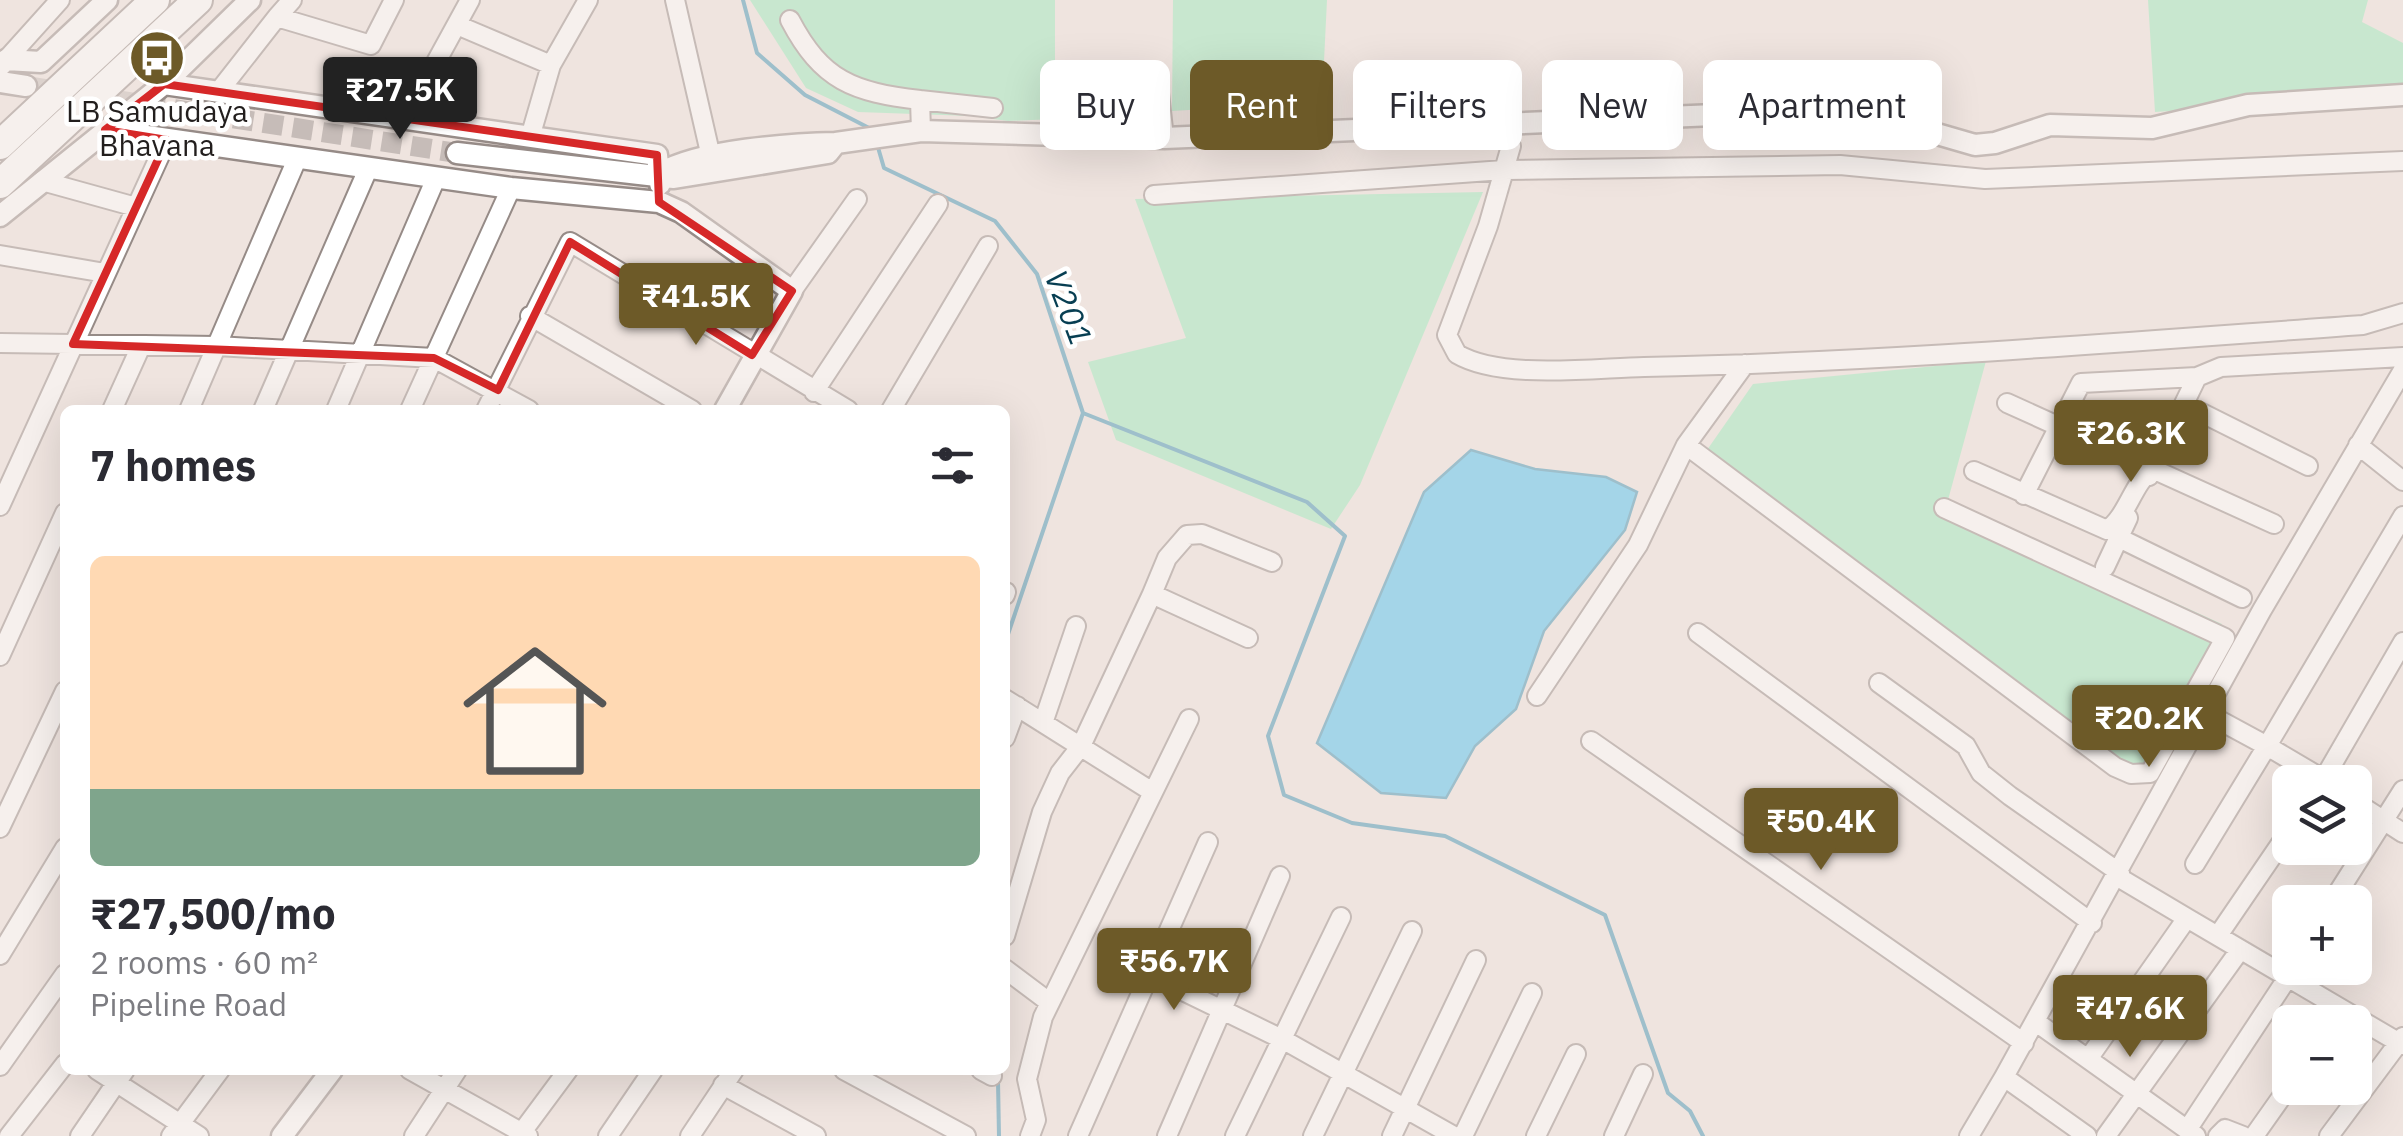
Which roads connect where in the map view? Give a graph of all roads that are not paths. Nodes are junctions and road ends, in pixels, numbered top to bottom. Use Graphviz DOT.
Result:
graph roads {
  1 [pos="60,0"];
  2 [pos="107,0"];
  3 [pos="154,0"];
  4 [pos="198,0"];
  5 [pos="250,0"];
  6 [pos="292,0"];
  7 [pos="394,0"];
  8 [pos="470,0"];
  9 [pos="588,0"];
  10 [pos="675,0"];
  11 [pos="277,17"];
  12 [pos="790,20"];
  13 [pos="457,25"];
  14 [pos="3,63"];
  15 [pos="551,65"];
  16 [pos="0,82"];
  17 [pos="164,84"];
  18 [pos="26,86"];
  19 [pos="218,92"];
  20 [pos="2403,95"];
  21 [pos="920,100"];
  22 [pos="992,108"];
  23 [pos="406,117"];
  24 [pos="104,130"];
  25 [pos="921,131"];
  26 [pos="530,134"];
  27 [pos="1040,134"];
  28 [pos="1170,138"];
  29 [pos="167,140"];
  30 [pos="836,143"];
  31 [pos="0,145"];
  32 [pos="1510,150"];
  33 [pos="457,153"];
  34 [pos="710,157"];
  35 [pos="298,159"];
  36 [pos="2403,162"];
  37 [pos="368,168"];
  38 [pos="1504,170"];
  39 [pos="661,174"];
  40 [pos="436,178"];
  41 [pos="42,181"];
  42 [pos="0,184"];
  43 [pos="511,188"];
  44 [pos="1154,195"];
  45 [pos="857,199"];
  46 [pos="659,202"];
  47 [pos="938,204"];
  48 [pos="136,207"];
  49 [pos="0,216"];
  50 [pos="988,246"];
  51 [pos="0,256"];
  52 [pos="105,274"];
  53 [pos="792,292"];
  54 [pos="2403,313"];
  55 [pos="530,316"];
  56 [pos="0,343"];
  57 [pos="74,344"];
  58 [pos="141,346"];
  59 [pos="217,346"];
  60 [pos="290,350"];
  61 [pos="362,351"];
  62 [pos="752,354"];
  63 [pos="2403,357"];
  64 [pos="434,358"];
  65 [pos="1745,364"];
  66 [pos="2403,370"];
  67 [pos="2197,378"];
  68 [pos="498,390"];
  69 [pos="814,392"];
  70 [pos="2007,403"];
  71 [pos="2184,404"];
  72 [pos="114,405"];
  73 [pos="191,405"];
  74 [pos="265,405"];
  75 [pos="338,405"];
  76 [pos="412,405"];
  77 [pos="489,405"];
  78 [pos="520,405"];
  79 [pos="683,405"];
  80 [pos="727,405"];
  81 [pos="839,405"];
  82 [pos="894,405"];
  83 [pos="2058,426"];
  84 [pos="1686,445"];
  85 [pos="2358,446"];
  86 [pos="2308,466"];
  87 [pos="2152,468"];
  88 [pos="1974,471"];
  89 [pos="2403,480"];
  90 [pos="2024,495"];
  91 [pos="0,506"];
  92 [pos="1944,508"];
  93 [pos="2403,516"];
  94 [pos="60,524"];
  95 [pos="2274,524"];
  96 [pos="2119,538"];
  97 [pos="1272,562"];
  98 [pos="2104,567"];
  99 [pos="1152,594"];
  100 [pos="2242,598"];
  101 [pos="1076,626"];
  102 [pos="1698,633"];
  103 [pos="1248,638"];
  104 [pos="2403,642"];
  105 [pos="0,656"];
  106 [pos="1878,683"];
  107 [pos="1537,696"];
  108 [pos="60,702"];
  109 [pos="1011,703"];
  110 [pos="2206,714"];
  111 [pos="1189,719"];
  112 [pos="1043,722"];
  113 [pos="1591,741"];
  114 [pos="1081,746"];
  115 [pos="2268,746"];
  116 [pos="2298,765"];
  117 [pos="2334,765"];
  118 [pos="2403,790"];
  119 [pos="1151,791"];
  120 [pos="2372,814"];
  121 [pos="2383,822"];
  122 [pos="0,828"];
  123 [pos="2403,833"];
  124 [pos="1208,842"];
  125 [pos="60,856"];
  126 [pos="2272,856"];
  127 [pos="2195,864"];
  128 [pos="2119,875"];
  129 [pos="1280,876"];
  130 [pos="2343,885"];
  131 [pos="1342,917"];
  132 [pos="2187,918"];
  133 [pos="1010,919"];
  134 [pos="2092,923"];
  135 [pos="1412,931"];
  136 [pos="2219,934"];
  137 [pos="2240,950"];
  138 [pos="0,955"];
  139 [pos="1476,960"];
  140 [pos="2272,964"];
  141 [pos="1010,973"];
  142 [pos="1148,974"];
  143 [pos="60,981"];
  144 [pos="2284,985"];
  145 [pos="2305,985"];
  146 [pos="1532,993"];
  147 [pos="1049,1002"];
  148 [pos="2326,1005"];
  149 [pos="1221,1010"];
  150 [pos="2036,1022"];
  151 [pos="2372,1030"];
  152 [pos="1282,1039"];
  153 [pos="2402,1042"];
  154 [pos="2024,1043"];
  155 [pos="1576,1054"];
  156 [pos="2088,1059"];
  157 [pos="0,1066"];
  158 [pos="60,1070"];
  159 [pos="1343,1074"];
  160 [pos="1643,1074"];
  161 [pos="216,1075"];
  162 [pos="328,1075"];
  163 [pos="420,1075"];
  164 [pos="454,1075"];
  165 [pos="565,1075"];
  166 [pos="650,1075"];
  167 [pos="853,1075"];
  168 [pos="121,1077"];
  169 [pos="2004,1077"];
  170 [pos="729,1078"];
  171 [pos="446,1088"];
  172 [pos="2138,1095"];
  173 [pos="2276,1105"];
  174 [pos="1405,1109"];
  175 [pos="176,1130"];
  176 [pos="2192,1133"];
  177 [pos="523,1135"];
  178 [pos="9,1136"];
  179 [pos="80,1136"];
  180 [pos="199,1136"];
  181 [pos="282,1136"];
  182 [pos="414,1136"];
  183 [pos="608,1136"];
  184 [pos="690,1136"];
  185 [pos="816,1136"];
  186 [pos="966,1136"];
  187 [pos="1030,1136"];
  188 [pos="1078,1136"];
  189 [pos="1166,1136"];
  190 [pos="1236,1136"];
  191 [pos="1313,1136"];
  192 [pos="1392,1136"];
  193 [pos="1454,1136"];
  194 [pos="1462,1136"];
  195 [pos="1536,1136"];
  196 [pos="1614,1136"];
  197 [pos="1969,1136"];
  198 [pos="2087,1136"];
  199 [pos="2106,1136"];
  200 [pos="2218,1136"];
  201 [pos="2243,1136"];
  202 [pos="2254,1136"];
  203 [pos="2328,1136"];
  1 -- 14 [label="street"];
  2 -- 14 [label="street"];
  3 -- 31 [label="highway"];
  4 -- 42 [label="highway"];
  5 -- 17 [label="street"];
  6 -- 11 [label="street"];
  7 -- 11 [label="street"];
  8 -- 13 [label="street"];
  9 -- 15 [label="street"];
  10 -- 34 [label="street"];
  11 -- 19 [label="street"];
  12 -- 21 [label="street"];
  13 -- 15 [label="street"];
  13 -- 23 [label="street"];
  15 -- 26 [label="street"];
  16 -- 18 [label="street"];
  17 -- 19 [label="street"];
  17 -- 24 [label="street"];
  19 -- 23 [label="street"];
  20 -- 28 [label="street"];
  21 -- 22 [label="street"];
  21 -- 25 [label="street"];
  23 -- 26 [label="street"];
  24 -- 29 [label="street"];
  24 -- 41 [label="street"];
  25 -- 27 [label="street"];
  25 -- 30 [label="street"];
  26 -- 39 [label="street"];
  29 -- 35 [label="street"];
  29 -- 48 [label="street"];
  30 -- 34 [label="street"];
  30 -- 39 [label="street"];
  32 -- 38 [label="street"];
  33 -- 39 [label="street"];
  34 -- 39 [label="street"];
  35 -- 37 [label="street"];
  35 -- 59 [label="street"];
  36 -- 38 [label="street"];
  37 -- 40 [label="street"];
  37 -- 60 [label="street"];
  38 -- 44 [label="street"];
  38 -- 65 [label="street"];
  39 -- 46 [label="street"];
  40 -- 43 [label="street"];
  40 -- 61 [label="street"];
  41 -- 48 [label="street"];
  41 -- 49 [label="street"];
  43 -- 46 [label="street"];
  43 -- 64 [label="street"];
  45 -- 53 [label="street"];
  46 -- 53 [label="street"];
  47 -- 69 [label="street"];
  48 -- 52 [label="street"];
  50 -- 82 [label="street"];
  51 -- 52 [label="street"];
  52 -- 57 [label="street"];
  53 -- 62 [label="street"];
  54 -- 65 [label="street"];
  55 -- 62 [label="street"];
  55 -- 68 [label="street"];
  55 -- 79 [label="street"];
  56 -- 57 [label="street"];
  57 -- 58 [label="street"];
  57 -- 91 [label="street"];
  58 -- 59 [label="street"];
  58 -- 72 [label="street"];
  59 -- 60 [label="street"];
  59 -- 73 [label="street"];
  60 -- 61 [label="street"];
  60 -- 74 [label="street"];
  61 -- 64 [label="street"];
  61 -- 75 [label="street"];
  62 -- 69 [label="street"];
  62 -- 80 [label="street"];
  63 -- 67 [label="street"];
  64 -- 68 [label="street"];
  64 -- 76 [label="street"];
  65 -- 84 [label="street"];
  66 -- 85 [label="street"];
  67 -- 71 [label="street"];
  67 -- 83 [label="street"];
  68 -- 77 [label="street"];
  68 -- 78 [label="street"];
  69 -- 81 [label="street"];
  70 -- 83 [label="street"];
  71 -- 86 [label="street"];
  71 -- 87 [label="street"];
  83 -- 87 [label="street"];
  83 -- 90 [label="street"];
  84 -- 92 [label="street"];
  84 -- 107 [label="street"];
  85 -- 89 [label="street"];
  85 -- 110 [label="street"];
  87 -- 90 [label="street"];
  87 -- 95 [label="street"];
  87 -- 96 [label="street"];
  88 -- 90 [label="street"];
  93 -- 115 [label="street"];
  94 -- 105 [label="street"];
  96 -- 98 [label="street"];
  96 -- 100 [label="street"];
  97 -- 99 [label="street"];
  99 -- 103 [label="street"];
  99 -- 114 [label="street"];
  101 -- 112 [label="street"];
  102 -- 134 [label="street"];
  104 -- 117 [label="street"];
  106 -- 128 [label="street"];
  108 -- 122 [label="street"];
  109 -- 112 [label="street"];
  110 -- 115 [label="street"];
  110 -- 128 [label="street"];
  111 -- 119 [label="street"];
  112 -- 114 [label="street"];
  113 -- 154 [label="street"];
  114 -- 119 [label="street"];
  114 -- 133 [label="street"];
  115 -- 116 [label="street"];
  115 -- 127 [label="street"];
  118 -- 121 [label="street"];
  119 -- 147 [label="street"];
  120 -- 121 [label="street"];
  121 -- 123 [label="street"];
  121 -- 130 [label="street"];
  124 -- 142 [label="street"];
  125 -- 138 [label="street"];
  126 -- 136 [label="street"];
  128 -- 132 [label="street"];
  128 -- 134 [label="street"];
  129 -- 149 [label="street"];
  131 -- 152 [label="street"];
  132 -- 136 [label="street"];
  132 -- 156 [label="street"];
  134 -- 150 [label="street"];
  135 -- 159 [label="street"];
  136 -- 137 [label="street"];
  137 -- 140 [label="street"];
  137 -- 172 [label="street"];
  139 -- 174 [label="street"];
  141 -- 147 [label="street"];
  142 -- 149 [label="street"];
  142 -- 188 [label="street"];
  143 -- 157 [label="street"];
  144 -- 176 [label="street"];
  145 -- 148 [label="street"];
  146 -- 194 [label="street"];
  147 -- 187 [label="street"];
  149 -- 152 [label="street"];
  149 -- 189 [label="street"];
  150 -- 154 [label="street"];
  150 -- 156 [label="street"];
  151 -- 153 [label="street"];
  152 -- 159 [label="street"];
  152 -- 190 [label="street"];
  153 -- 203 [label="street"];
  154 -- 169 [label="street"];
  155 -- 195 [label="street"];
  156 -- 172 [label="street"];
  158 -- 178 [label="street"];
  159 -- 174 [label="street"];
  159 -- 191 [label="street"];
  160 -- 196 [label="street"];
  161 -- 175 [label="street"];
  162 -- 181 [label="street"];
  163 -- 171 [label="street"];
  164 -- 171 [label="street"];
  165 -- 177 [label="street"];
  166 -- 183 [label="street"];
  167 -- 186 [label="street"];
  168 -- 175 [label="street"];
  168 -- 179 [label="street"];
  169 -- 197 [label="street"];
  169 -- 198 [label="street"];
  170 -- 184 [label="street"];
  170 -- 185 [label="street"];
  171 -- 177 [label="street"];
  171 -- 182 [label="street"];
  172 -- 176 [label="street"];
  172 -- 199 [label="street"];
  173 -- 202 [label="street"];
  174 -- 192 [label="street"];
  174 -- 193 [label="street"];
  175 -- 180 [label="street"];
  200 -- 201 [label="street"];
}
